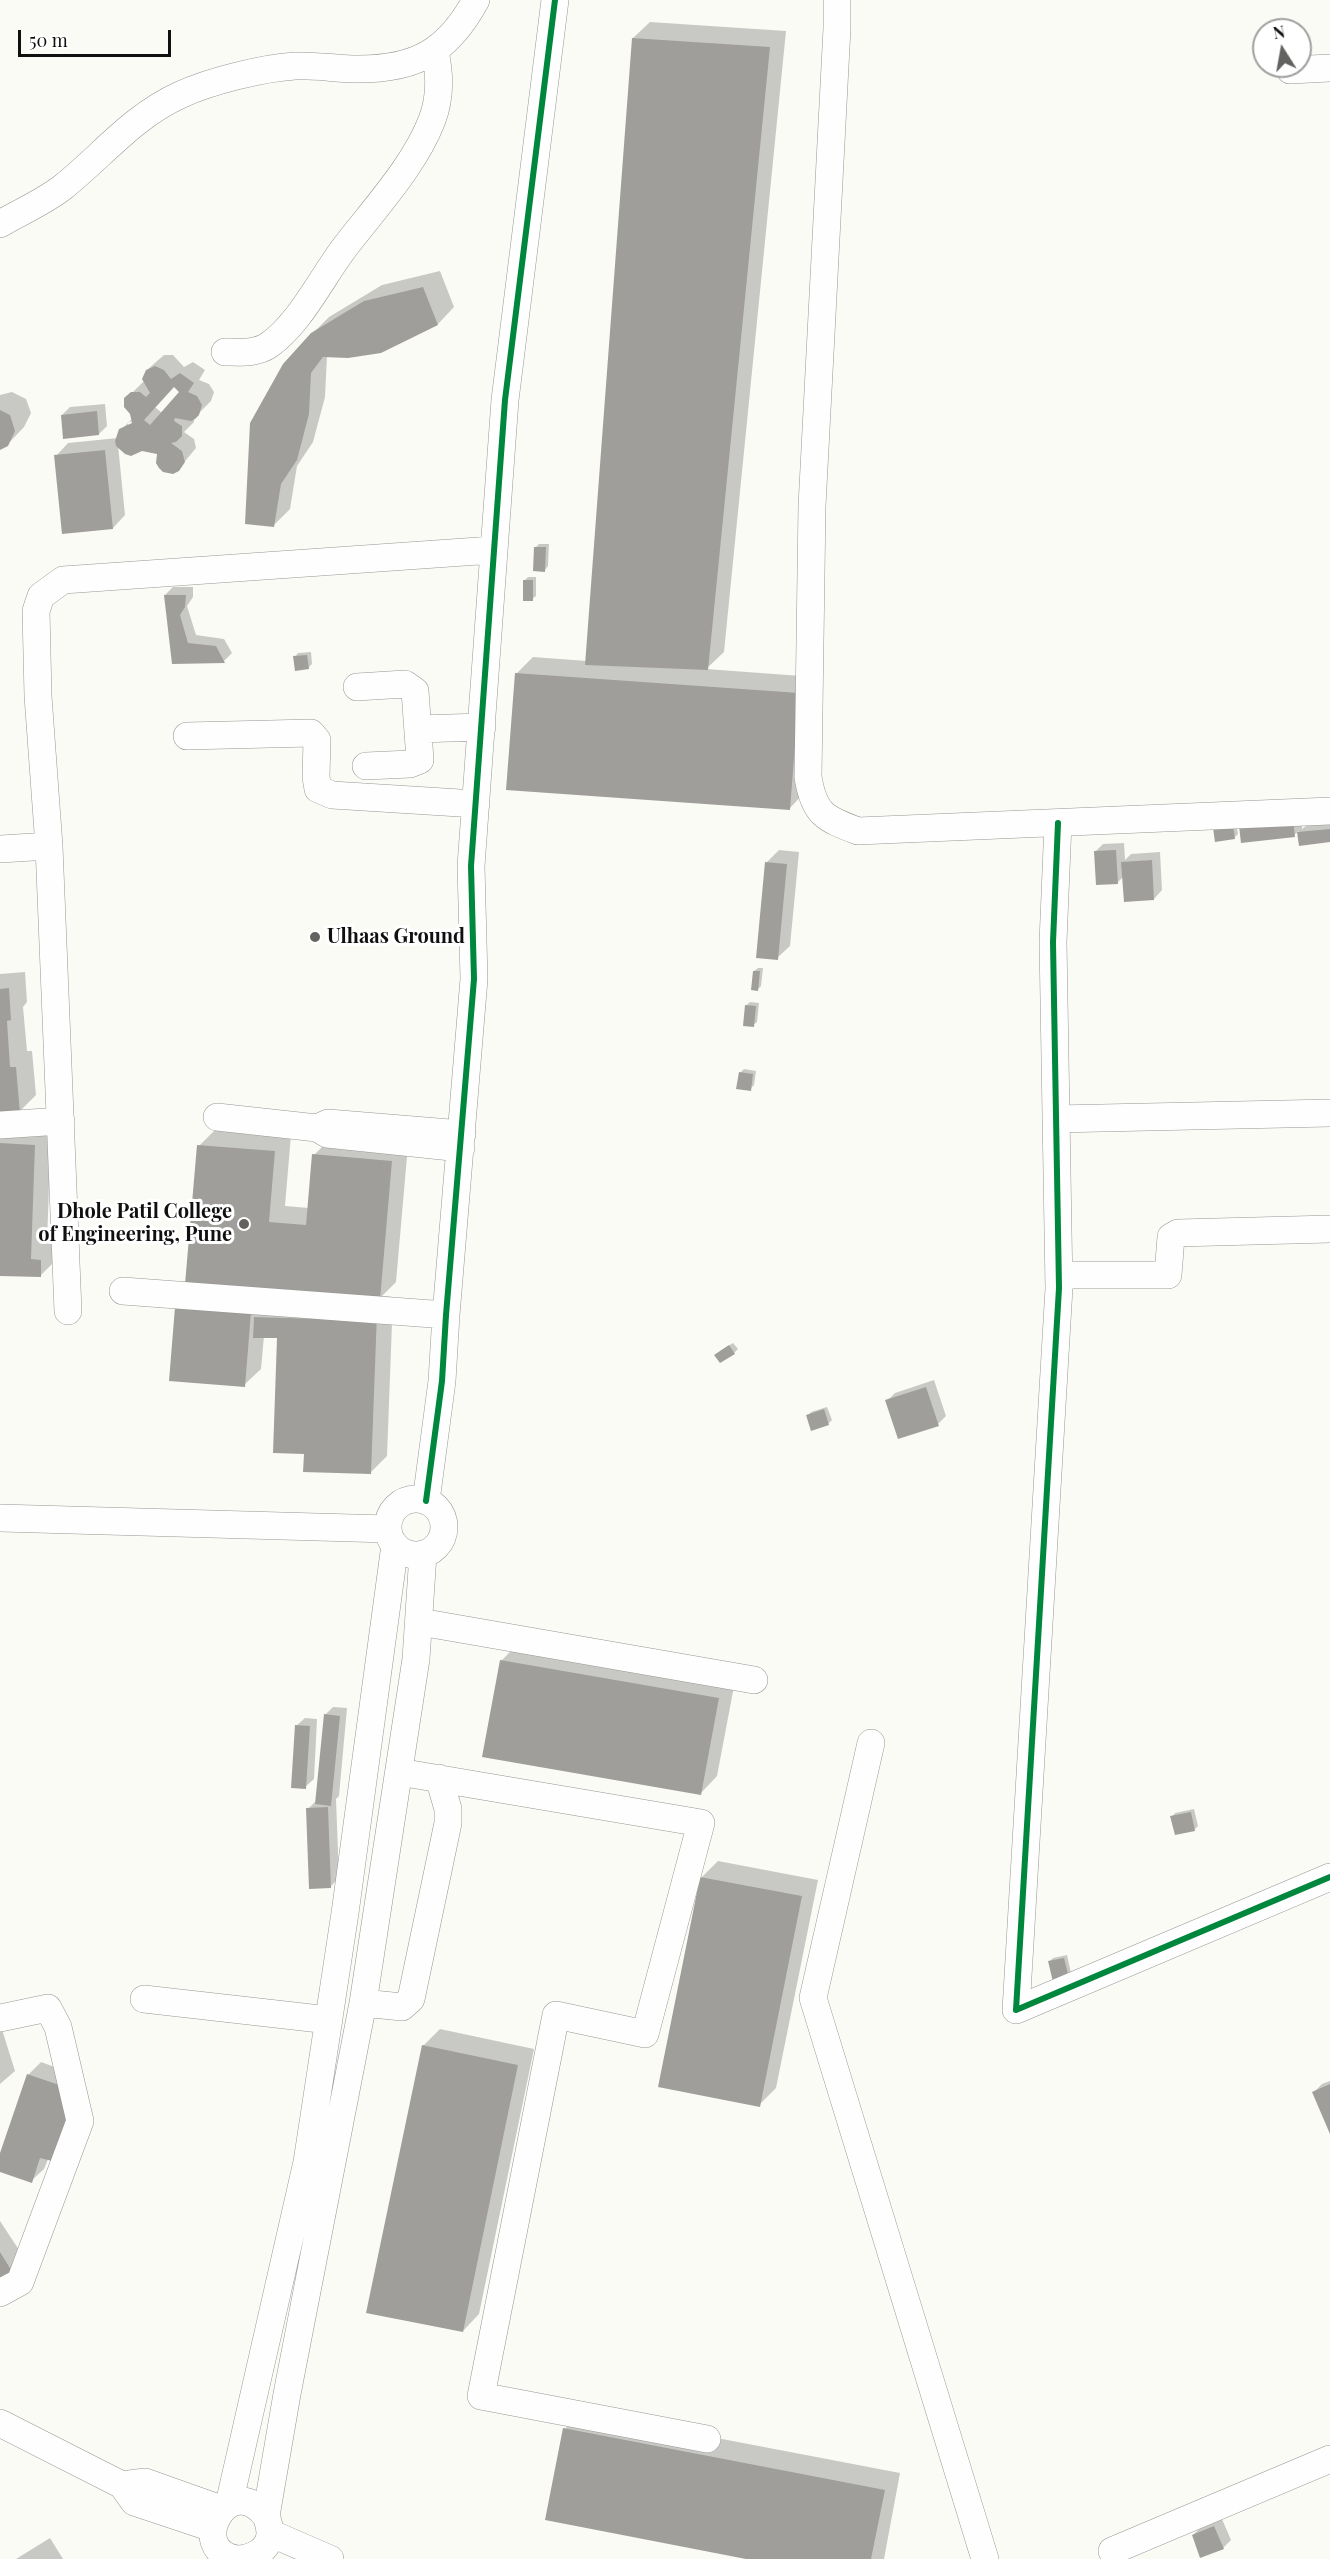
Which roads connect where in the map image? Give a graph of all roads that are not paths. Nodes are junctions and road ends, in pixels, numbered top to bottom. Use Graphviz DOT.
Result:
graph roads {
  1 [pos="476,0"];
  2 [pos="555,0"];
  3 [pos="837,0"];
  4 [pos="435,52"];
  5 [pos="1330,68"];
  6 [pos="1312,69"];
  7 [pos="0,224"];
  8 [pos="225,352"];
  9 [pos="493,550"];
  10 [pos="357,687"];
  11 [pos="482,727"];
  12 [pos="418,729"];
  13 [pos="187,736"];
  14 [pos="415,763"];
  15 [pos="366,766"];
  16 [pos="416,800"];
  17 [pos="476,804"];
  18 [pos="1330,811"];
  19 [pos="1058,823"];
  20 [pos="49,846"];
  21 [pos="0,849"];
  22 [pos="1330,1113"];
  23 [pos="217,1117"];
  24 [pos="1056,1119"];
  25 [pos="61,1121"];
  26 [pos="0,1125"];
  27 [pos="462,1141"];
  28 [pos="1330,1229"];
  29 [pos="1059,1275"];
  30 [pos="123,1291"];
  31 [pos="68,1311"];
  32 [pos="446,1315"];
  33 [pos="426,1502"];
  34 [pos="0,1518"];
  35 [pos="392,1537"];
  36 [pos="423,1554"];
  37 [pos="420,1622"];
  38 [pos="753,1680"];
  39 [pos="871,1743"];
  40 [pos="399,1772"];
  41 [pos="439,1778"];
  42 [pos="1330,1877"];
  43 [pos="144,1999"];
  44 [pos="363,2003"];
  45 [pos="0,2018"];
  46 [pos="328,2020"];
  47 [pos="0,2293"];
  48 [pos="0,2423"];
  49 [pos="707,2439"];
  50 [pos="1330,2459"];
  51 [pos="221,2514"];
  52 [pos="264,2541"];
  53 [pos="1112,2551"];
  54 [pos="330,2559"];
  55 [pos="985,2559"];
  1 -- 4 [label="street"];
  2 -- 9 [label="street"];
  3 -- 19 [label="street"];
  4 -- 7 [label="street"];
  4 -- 8 [label="street"];
  5 -- 6 [label="street"];
  9 -- 11 [label="street"];
  9 -- 20 [label="street"];
  10 -- 12 [label="street"];
  11 -- 12 [label="street"];
  11 -- 17 [label="street"];
  12 -- 14 [label="street"];
  13 -- 16 [label="street"];
  14 -- 15 [label="street"];
  14 -- 16 [label="street"];
  16 -- 17 [label="street"];
  17 -- 27 [label="street"];
  18 -- 19 [label="street"];
  19 -- 24 [label="street"];
  20 -- 21 [label="street"];
  20 -- 25 [label="street"];
  22 -- 24 [label="street"];
  23 -- 27 [label="street"];
  24 -- 29 [label="street"];
  25 -- 26 [label="street"];
  25 -- 31 [label="street"];
  27 -- 32 [label="street"];
  28 -- 29 [label="street"];
  29 -- 42 [label="street"];
  30 -- 32 [label="street"];
  32 -- 33 [label="street"];
  33 -- 35 [label="street"];
  33 -- 36 [label="street"];
  34 -- 35 [label="street"];
  35 -- 36 [label="street"];
  35 -- 46 [label="street"];
  36 -- 37 [label="street"];
  37 -- 38 [label="street"];
  37 -- 40 [label="street"];
  39 -- 55 [label="street"];
  40 -- 41 [label="street"];
  40 -- 44 [label="street"];
  41 -- 44 [label="street"];
  41 -- 49 [label="street"];
  43 -- 46 [label="street"];
  44 -- 52 [label="street"];
  45 -- 47 [label="street"];
  46 -- 51 [label="street"];
  48 -- 51 [label="street"];
  50 -- 53 [label="street"];
  51 -- 52 [label="street"];
  51 -- 52 [label="street"];
  52 -- 54 [label="street"];
}
